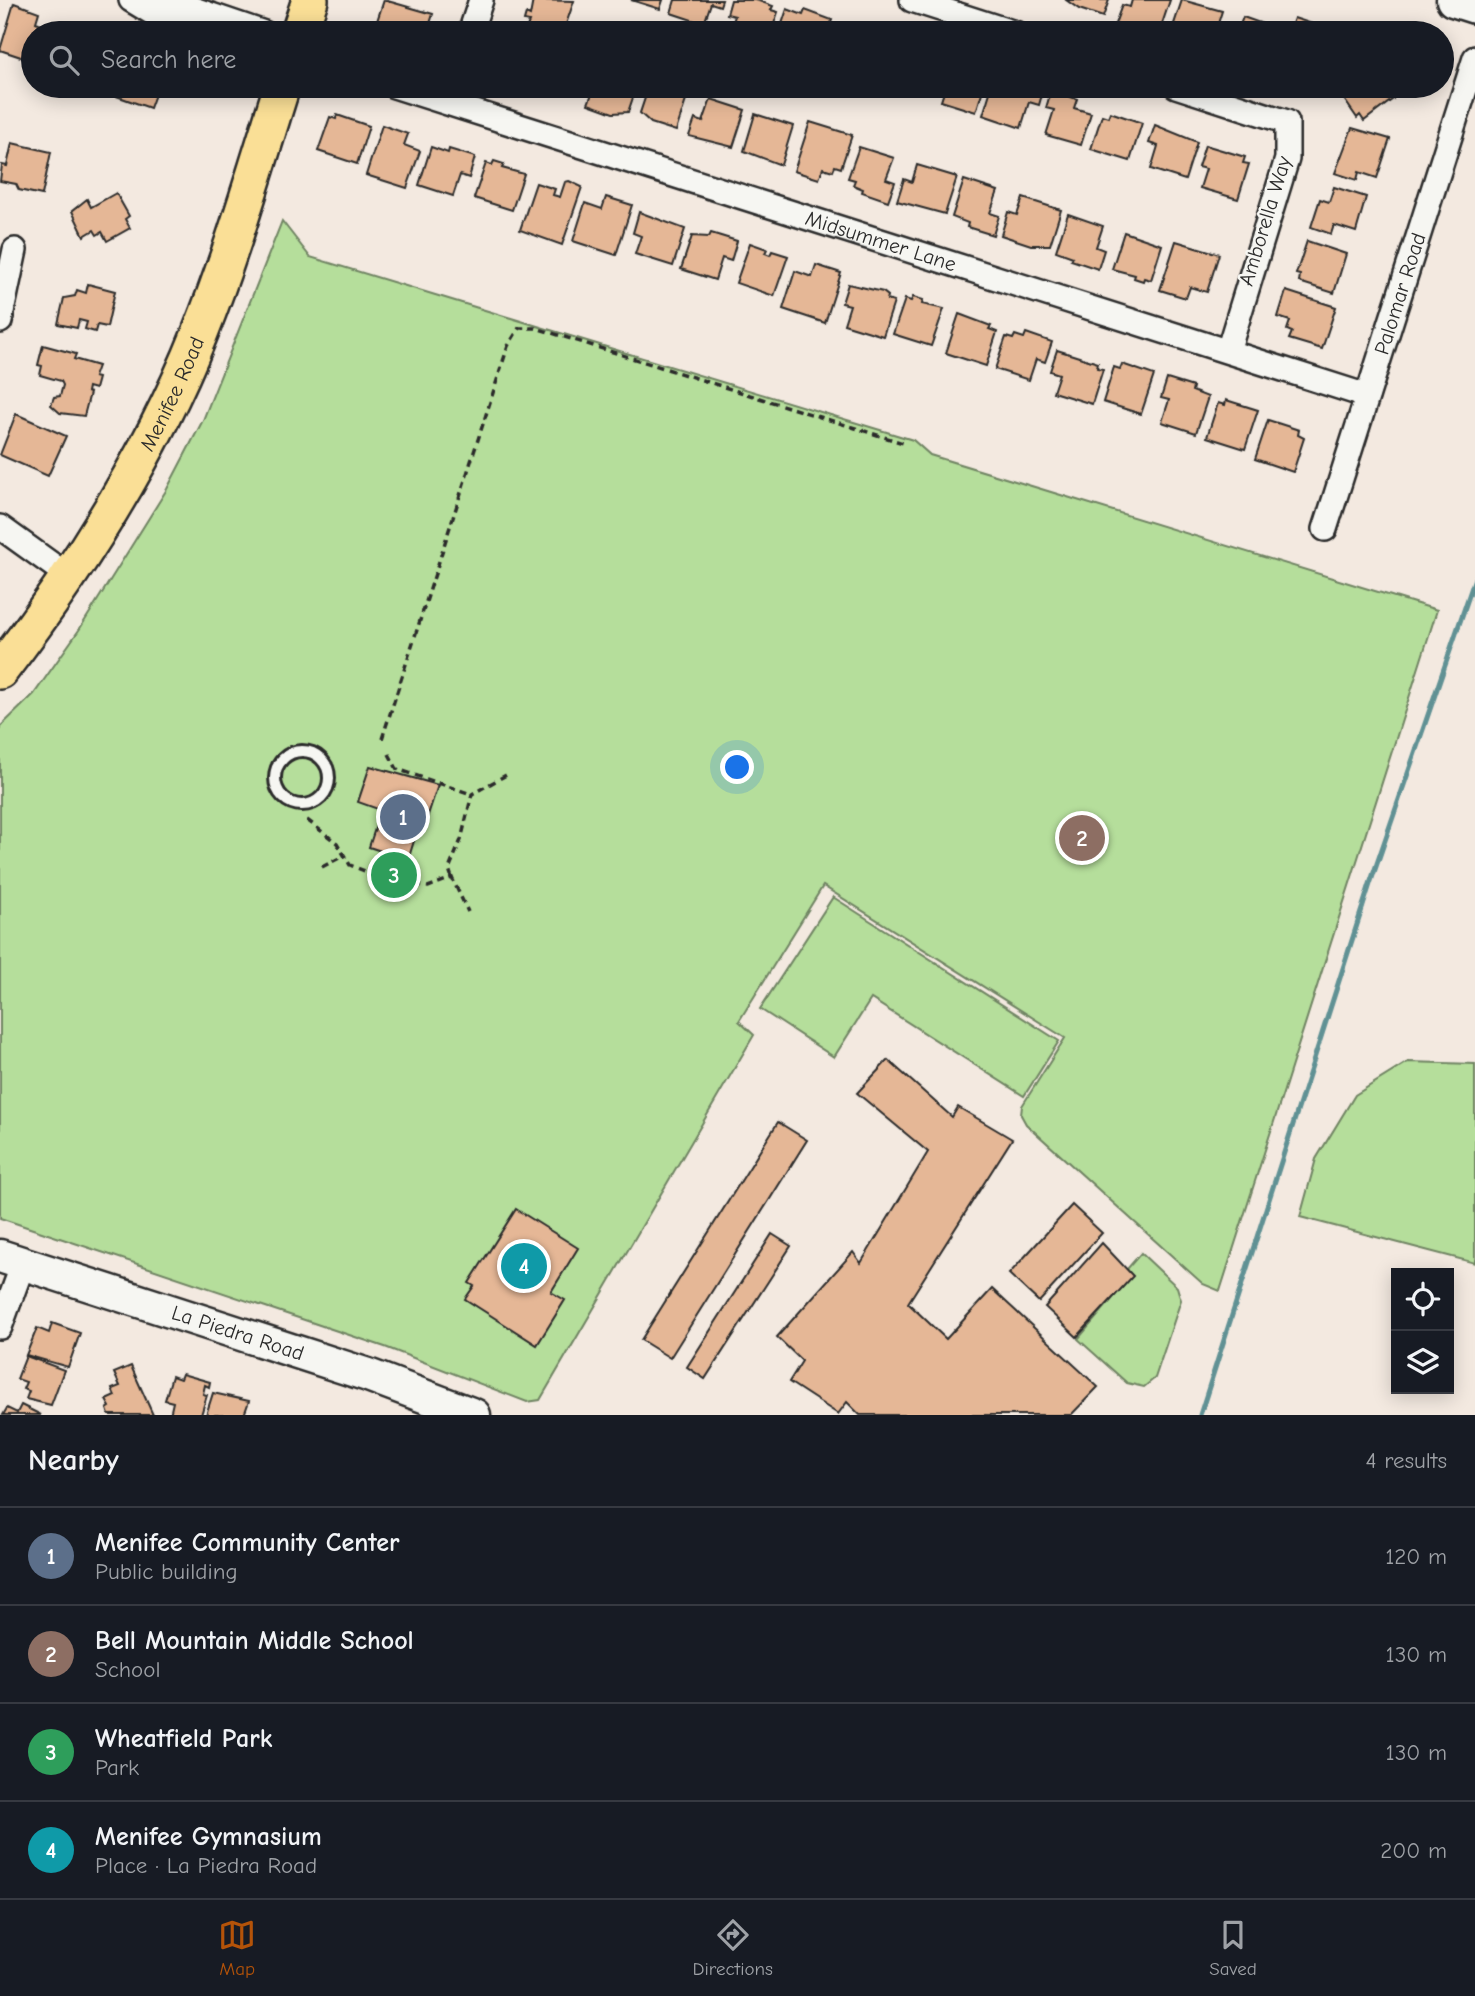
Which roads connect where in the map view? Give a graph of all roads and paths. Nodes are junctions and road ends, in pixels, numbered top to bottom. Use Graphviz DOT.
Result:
graph roads {
  1 [pos="131,0"];
  2 [pos="151,0"];
  3 [pos="310,0"];
  4 [pos="481,0"];
  5 [pos="912,0"];
  6 [pos="1453,0"];
  7 [pos="1475,7"];
  8 [pos="167,21"];
  9 [pos="229,21"];
  10 [pos="303,21"];
  11 [pos="474,21"];
  12 [pos="978,21"];
  13 [pos="1475,58"];
  14 [pos="278,98"];
  15 [pos="461,98"];
  16 [pos="1213,98"];
  17 [pos="15,250"];
  18 [pos="0,321"];
  19 [pos="1227,351"];
  20 [pos="1367,396"];
  21 [pos="903,443"];
  22 [pos="0,527"];
  23 [pos="1325,529"];
  24 [pos="68,576"];
  25 [pos="0,671"];
  26 [pos="382,739"];
  27 [pos="389,754"];
  28 [pos="317,755"];
  29 [pos="508,774"];
  30 [pos="472,794"];
  31 [pos="307,820"];
  32 [pos="343,856"];
  33 [pos="322,867"];
  34 [pos="453,878"];
  35 [pos="468,912"];
  36 [pos="6,1260"];
  37 [pos="0,1327"];
  38 [pos="474,1415"];
  1 -- 8 [label="street"];
  2 -- 9 [label="street"];
  3 -- 10 [label="main road"];
  4 -- 11 [label="street"];
  5 -- 12 [label="street"];
  6 -- 7 [label="street"];
  13 -- 20 [label="street, Palomar Road"];
  14 -- 24 [label="main road, Menifee Road"];
  15 -- 19 [label="street, Midsummer Lane"];
  16 -- 19 [label="street, Amborella Way"];
  17 -- 18 [label="street"];
  19 -- 20 [label="street, Midsummer Lane"];
  20 -- 23 [label="street, Palomar Road"];
  21 -- 26 [label="path"];
  22 -- 24 [label="street"];
  24 -- 25 [label="main road, Menifee Road"];
  27 -- 30 [label="path"];
  28 -- 28 [label="lane"];
  29 -- 30 [label="path"];
  30 -- 34 [label="path"];
  31 -- 32 [label="path"];
  32 -- 33 [label="path"];
  32 -- 34 [label="path"];
  34 -- 35 [label="path"];
  36 -- 37 [label="street"];
  36 -- 38 [label="street, La Piedra Road"];
}
